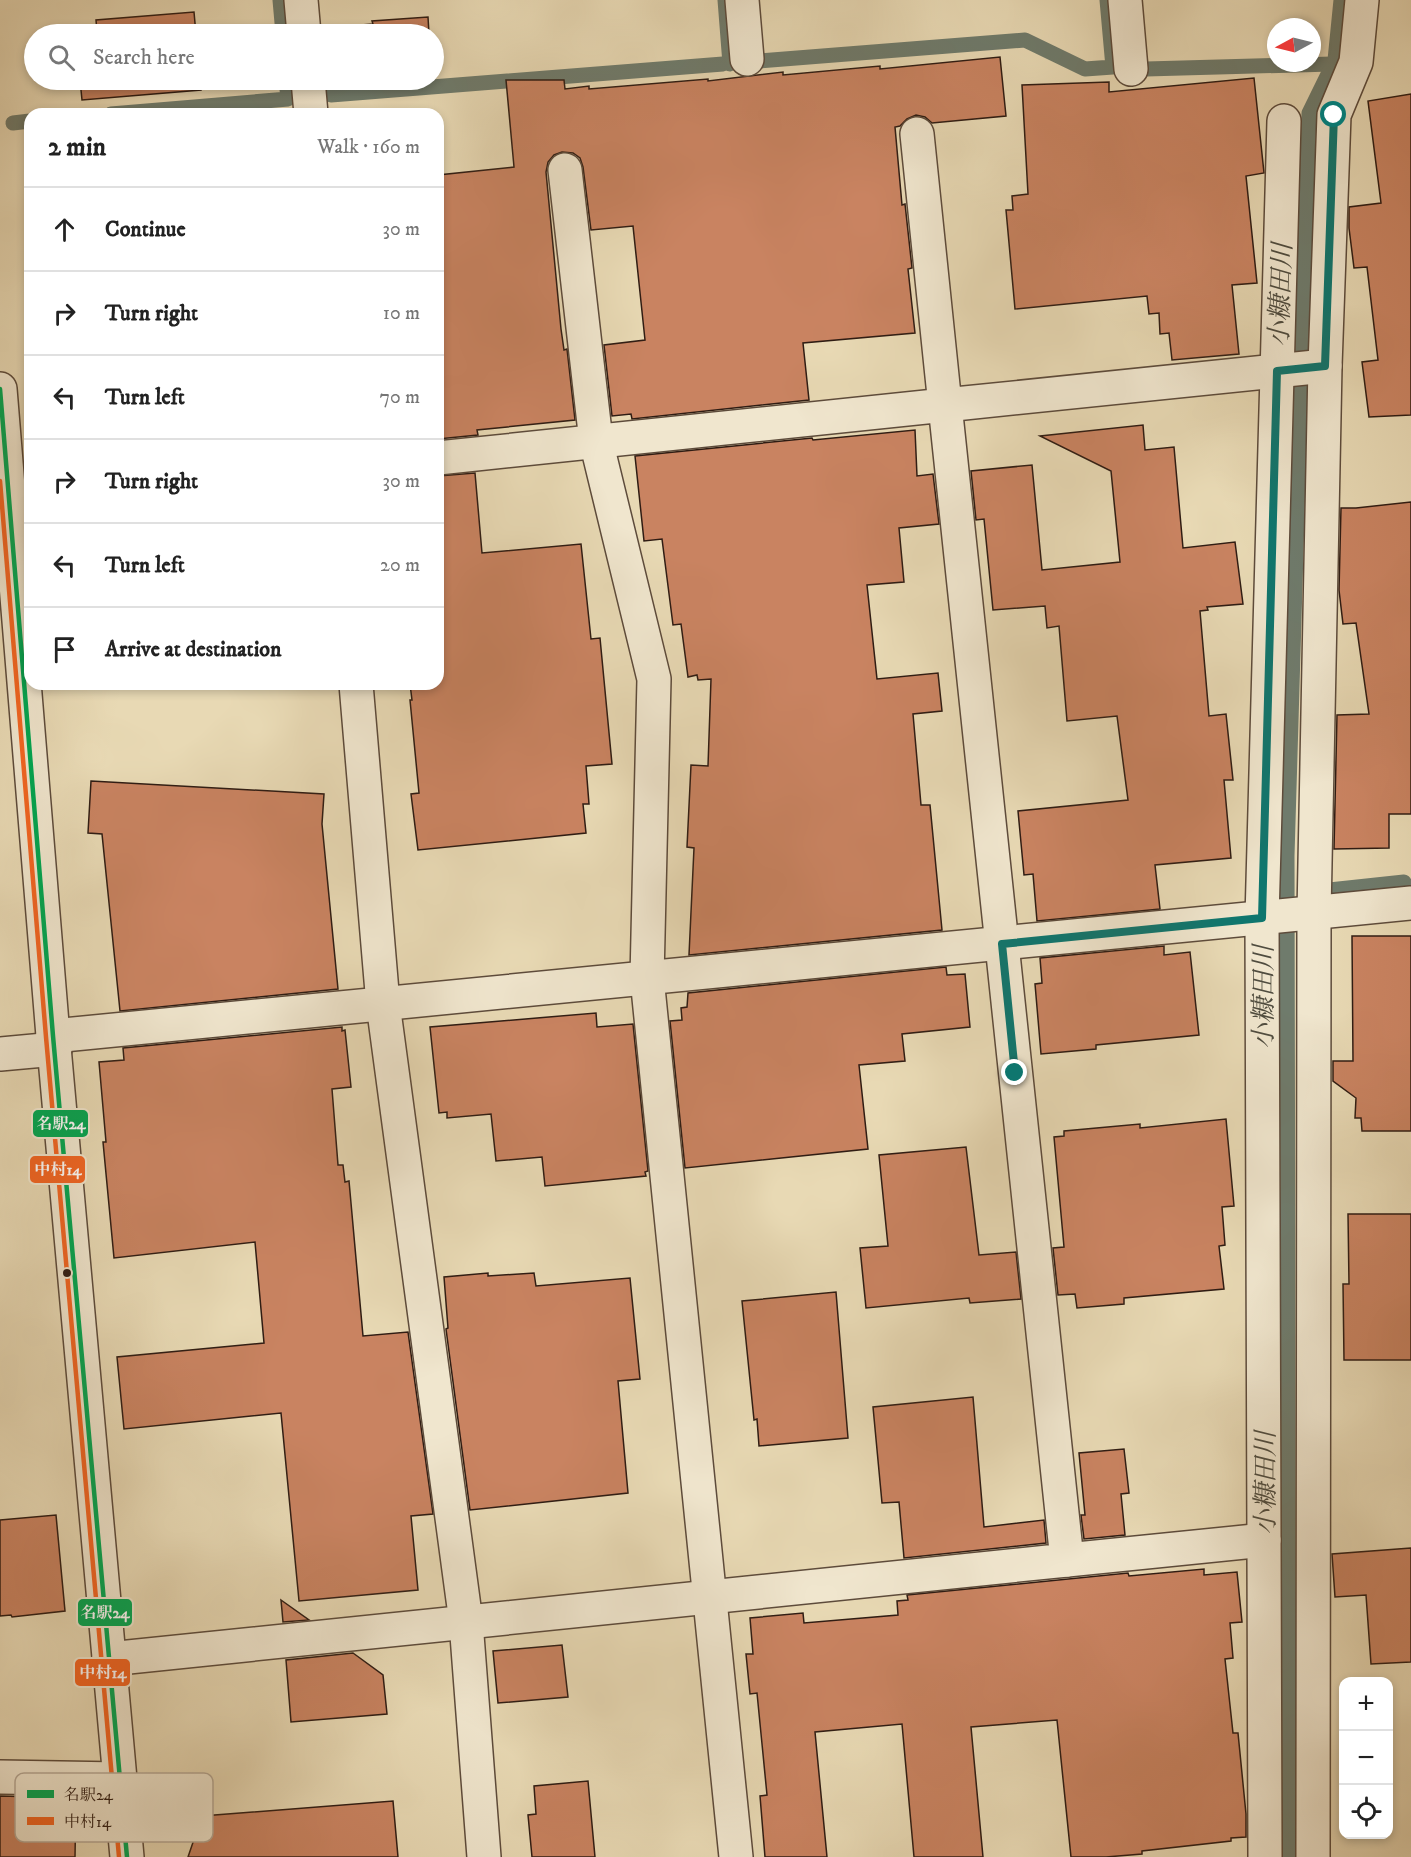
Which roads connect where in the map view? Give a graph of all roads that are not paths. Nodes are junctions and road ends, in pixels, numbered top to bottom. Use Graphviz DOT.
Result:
graph roads {
  1 [pos="301,0"];
  2 [pos="742,0"];
  3 [pos="1125,0"];
  4 [pos="1362,0"];
  5 [pos="303,24"];
  6 [pos="747,59"];
  7 [pos="1131,69"];
  8 [pos="309,90"];
  9 [pos="310,108"];
  10 [pos="1284,122"];
  11 [pos="917,134"];
  12 [pos="565,171"];
  13 [pos="1300,368"];
  14 [pos="0,389"];
  15 [pos="945,405"];
  16 [pos="596,441"];
  17 [pos="444,457"];
  18 [pos="19,493"];
  19 [pos="24,572"];
  20 [pos="32,690"];
  21 [pos="357,690"];
  22 [pos="1411,903"];
  23 [pos="1287,916"];
  24 [pos="1002,944"];
  25 [pos="647,978"];
  26 [pos="383,1004"];
  27 [pos="54,1043"];
  28 [pos="0,1054"];
  29 [pos="1264,1540"];
  30 [pos="1067,1560"];
  31 [pos="708,1597"];
  32 [pos="466,1622"];
  33 [pos="109,1659"];
  34 [pos="119,1773"];
  35 [pos="0,1777"];
  36 [pos="15,1777"];
  37 [pos="126,1842"];
  38 [pos="127,1857"];
  39 [pos="484,1857"];
  40 [pos="736,1857"];
  41 [pos="1265,1857"];
  42 [pos="1313,1857"];
  1 -- 5 [label="street"];
  2 -- 6 [label="street"];
  3 -- 7 [label="street"];
  4 -- 13 [label="street"];
  8 -- 9 [label="street"];
  10 -- 13 [label="street"];
  11 -- 15 [label="street"];
  12 -- 16 [label="street"];
  13 -- 15 [label="street"];
  13 -- 23 [label="street"];
  13 -- 23 [label="street"];
  14 -- 18 [label="street"];
  15 -- 16 [label="street"];
  15 -- 24 [label="street"];
  16 -- 17 [label="street"];
  16 -- 25 [label="street"];
  18 -- 19 [label="street"];
  20 -- 27 [label="street"];
  21 -- 26 [label="street"];
  22 -- 23 [label="street"];
  23 -- 24 [label="street"];
  23 -- 29 [label="street"];
  23 -- 42 [label="street"];
  24 -- 25 [label="street"];
  24 -- 30 [label="street"];
  25 -- 26 [label="street"];
  25 -- 31 [label="street"];
  26 -- 27 [label="street"];
  26 -- 32 [label="street"];
  27 -- 28 [label="street"];
  27 -- 33 [label="street"];
  29 -- 30 [label="street"];
  29 -- 41 [label="street"];
  30 -- 31 [label="street"];
  31 -- 32 [label="street"];
  31 -- 40 [label="street"];
  32 -- 33 [label="street"];
  32 -- 39 [label="street"];
  33 -- 34 [label="street"];
  35 -- 36 [label="street"];
  37 -- 38 [label="street"];
}
